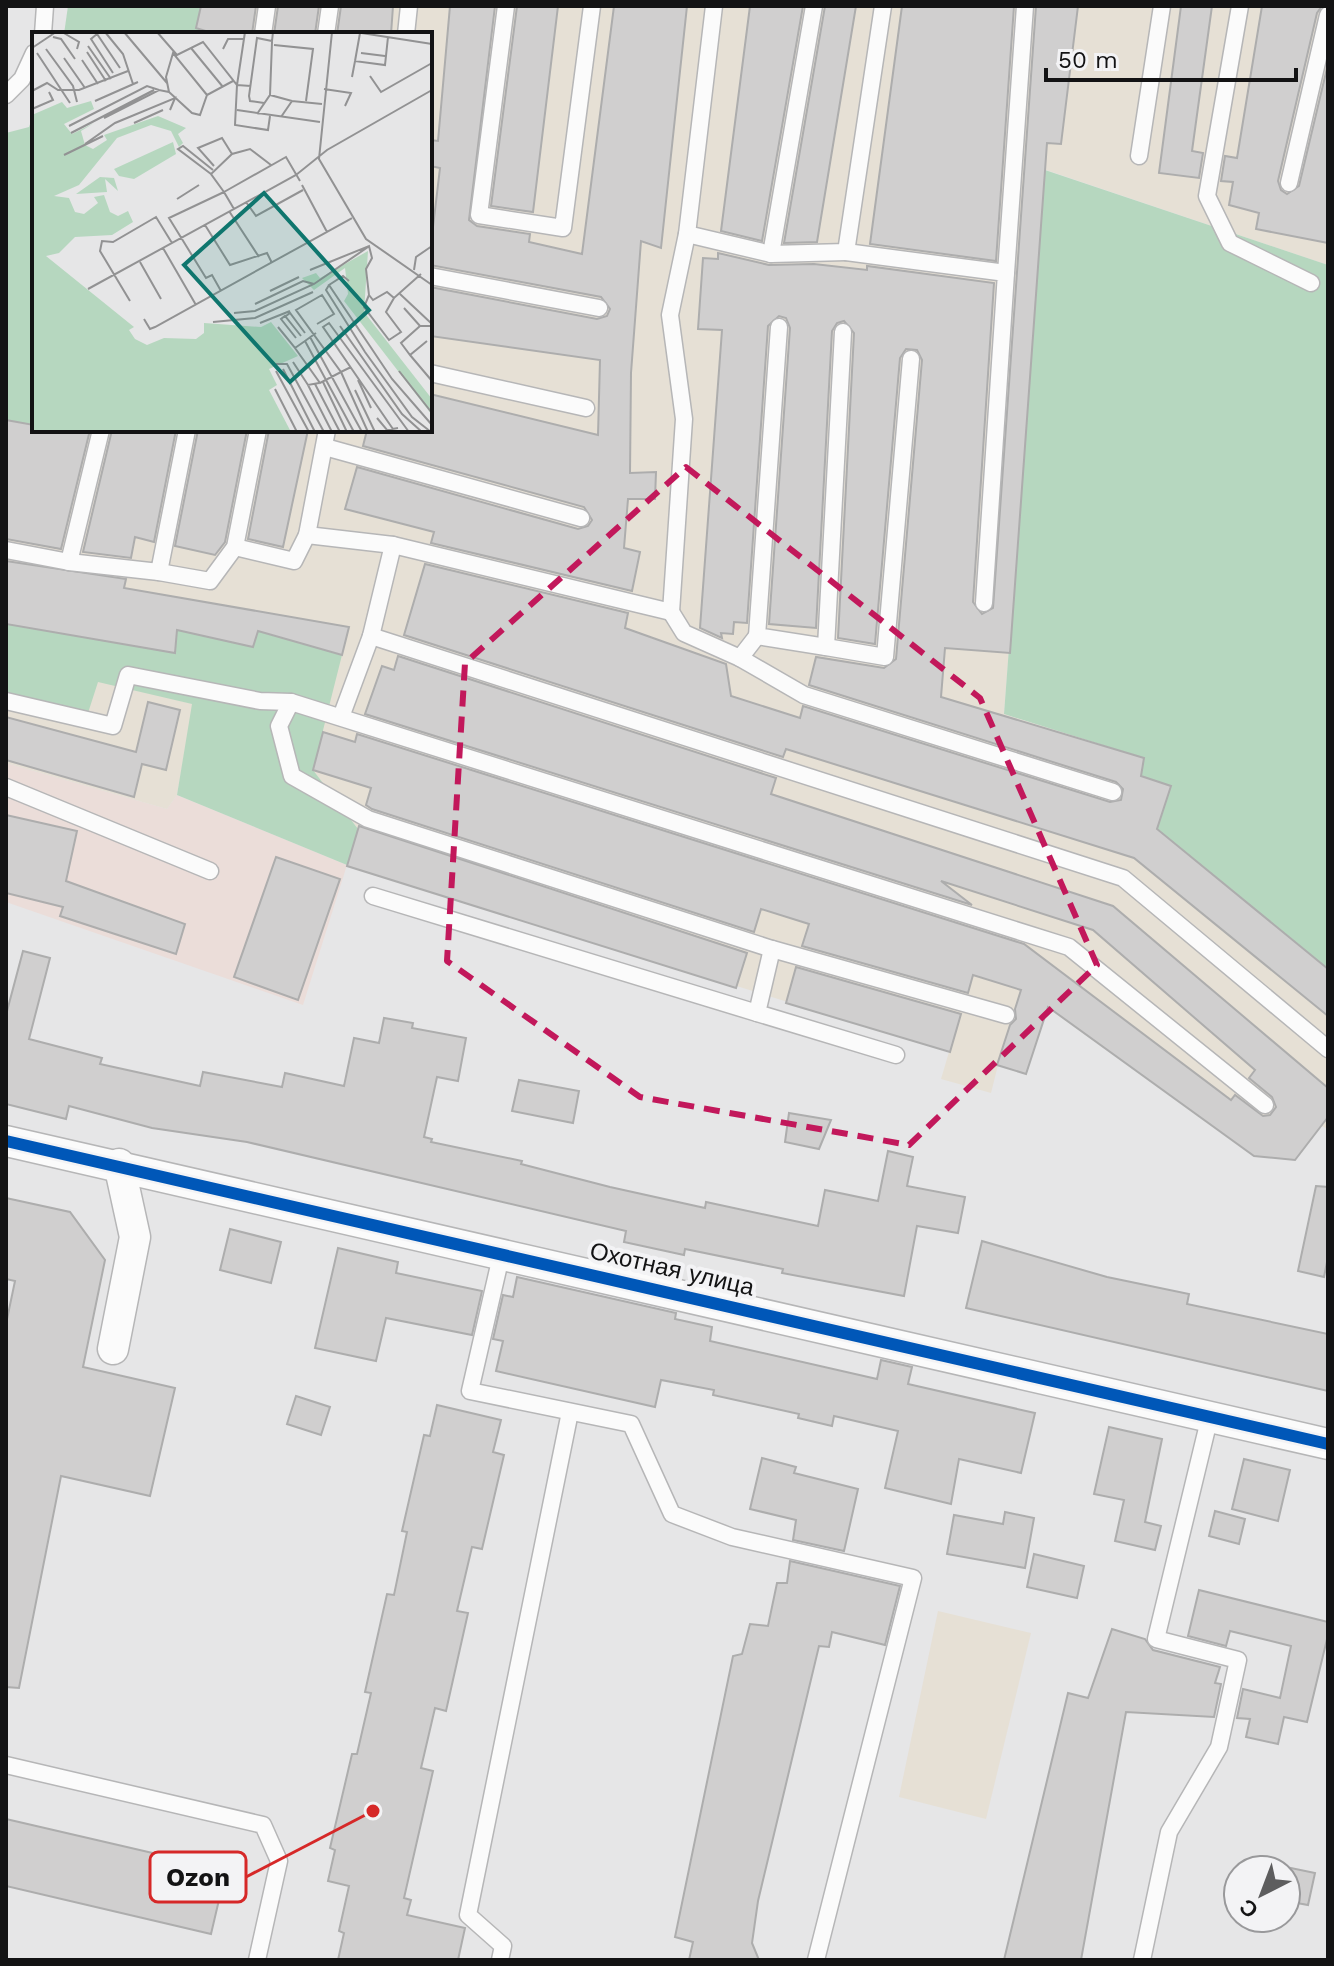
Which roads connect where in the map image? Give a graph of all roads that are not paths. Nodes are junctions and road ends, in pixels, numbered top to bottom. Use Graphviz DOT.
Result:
graph roads {
  1 [pos="45,6"];
  2 [pos="267,6"];
  3 [pos="330,6"];
  4 [pos="409,6"];
  5 [pos="506,6"];
  6 [pos="592,6"];
  7 [pos="714,6"];
  8 [pos="814,6"];
  9 [pos="883,6"];
  10 [pos="1025,6"];
  11 [pos="1162,6"];
  12 [pos="1240,6"];
  13 [pos="1328,15"];
  14 [pos="43,32"];
  15 [pos="263,32"];
  16 [pos="326,32"];
  17 [pos="406,32"];
  18 [pos="32,56"];
  19 [pos="9,92"];
  20 [pos="1139,156"];
  21 [pos="1289,183"];
  22 [pos="687,234"];
  23 [pos="846,252"];
  24 [pos="771,254"];
  25 [pos="1006,273"];
  26 [pos="432,276"];
  27 [pos="1311,283"];
  28 [pos="599,308"];
  29 [pos="779,327"];
  30 [pos="843,332"];
  31 [pos="911,359"];
  32 [pos="432,373"];
  33 [pos="586,408"];
  34 [pos="101,432"];
  35 [pos="187,432"];
  36 [pos="258,432"];
  37 [pos="326,439"];
  38 [pos="581,518"];
  39 [pos="307,535"];
  40 [pos="393,545"];
  41 [pos="235,547"];
  42 [pos="6,550"];
  43 [pos="69,562"];
  44 [pos="159,572"];
  45 [pos="984,603"];
  46 [pos="671,612"];
  47 [pos="371,636"];
  48 [pos="757,636"];
  49 [pos="826,647"];
  50 [pos="740,658"];
  51 [pos="6,701"];
  52 [pos="291,702"];
  53 [pos="341,717"];
  54 [pos="6,787"];
  55 [pos="1113,792"];
  56 [pos="210,871"];
  57 [pos="373,896"];
  58 [pos="772,949"];
  59 [pos="757,1013"];
  60 [pos="1006,1015"];
  61 [pos="1328,1049"];
  62 [pos="896,1055"];
  63 [pos="1265,1105"];
  64 [pos="6,1141"];
  65 [pos="119,1164"];
  66 [pos="502,1252"];
  67 [pos="113,1349"];
  68 [pos="570,1412"];
  69 [pos="1210,1416"];
  70 [pos="1328,1444"];
  71 [pos="6,1765"];
  72 [pos="257,1960"];
  73 [pos="500,1960"];
  74 [pos="816,1960"];
  75 [pos="1142,1960"];
  1 -- 14 [label="lane"];
  2 -- 15 [label="lane"];
  3 -- 16 [label="lane"];
  4 -- 17 [label="lane"];
  5 -- 6 [label="lane"];
  7 -- 22 [label="lane"];
  8 -- 24 [label="lane"];
  9 -- 23 [label="lane"];
  10 -- 25 [label="lane"];
  11 -- 20 [label="lane"];
  12 -- 27 [label="lane"];
  13 -- 21 [label="lane"];
  18 -- 19 [label="lane"];
  22 -- 24 [label="lane"];
  22 -- 46 [label="lane"];
  23 -- 24 [label="lane"];
  23 -- 25 [label="lane"];
  25 -- 45 [label="lane"];
  26 -- 28 [label="lane"];
  29 -- 48 [label="lane"];
  30 -- 49 [label="lane"];
  31 -- 49 [label="lane"];
  32 -- 33 [label="lane"];
  34 -- 43 [label="lane"];
  35 -- 44 [label="lane"];
  36 -- 41 [label="lane"];
  37 -- 38 [label="lane"];
  37 -- 39 [label="lane"];
  39 -- 40 [label="lane"];
  39 -- 41 [label="lane"];
  40 -- 46 [label="lane"];
  40 -- 47 [label="lane"];
  41 -- 44 [label="lane"];
  42 -- 43 [label="lane"];
  43 -- 44 [label="lane"];
  46 -- 50 [label="lane"];
  47 -- 53 [label="lane"];
  47 -- 61 [label="lane"];
  48 -- 49 [label="lane"];
  48 -- 50 [label="lane"];
  50 -- 55 [label="lane"];
  51 -- 52 [label="lane"];
  52 -- 53 [label="lane"];
  52 -- 58 [label="lane"];
  53 -- 63 [label="lane"];
  54 -- 56 [label="lane"];
  57 -- 59 [label="lane"];
  58 -- 59 [label="lane"];
  58 -- 60 [label="lane"];
  59 -- 62 [label="lane"];
  64 -- 65 [label="street, Охотная улица"];
  65 -- 66 [label="street, Охотная улица"];
  65 -- 67 [label="street"];
  66 -- 68 [label="lane"];
  66 -- 69 [label="street, Охотная улица"];
  68 -- 73 [label="lane"];
  68 -- 74 [label="lane"];
  69 -- 70 [label="street, Охотная улица"];
  69 -- 75 [label="lane"];
  71 -- 72 [label="lane"];
}
